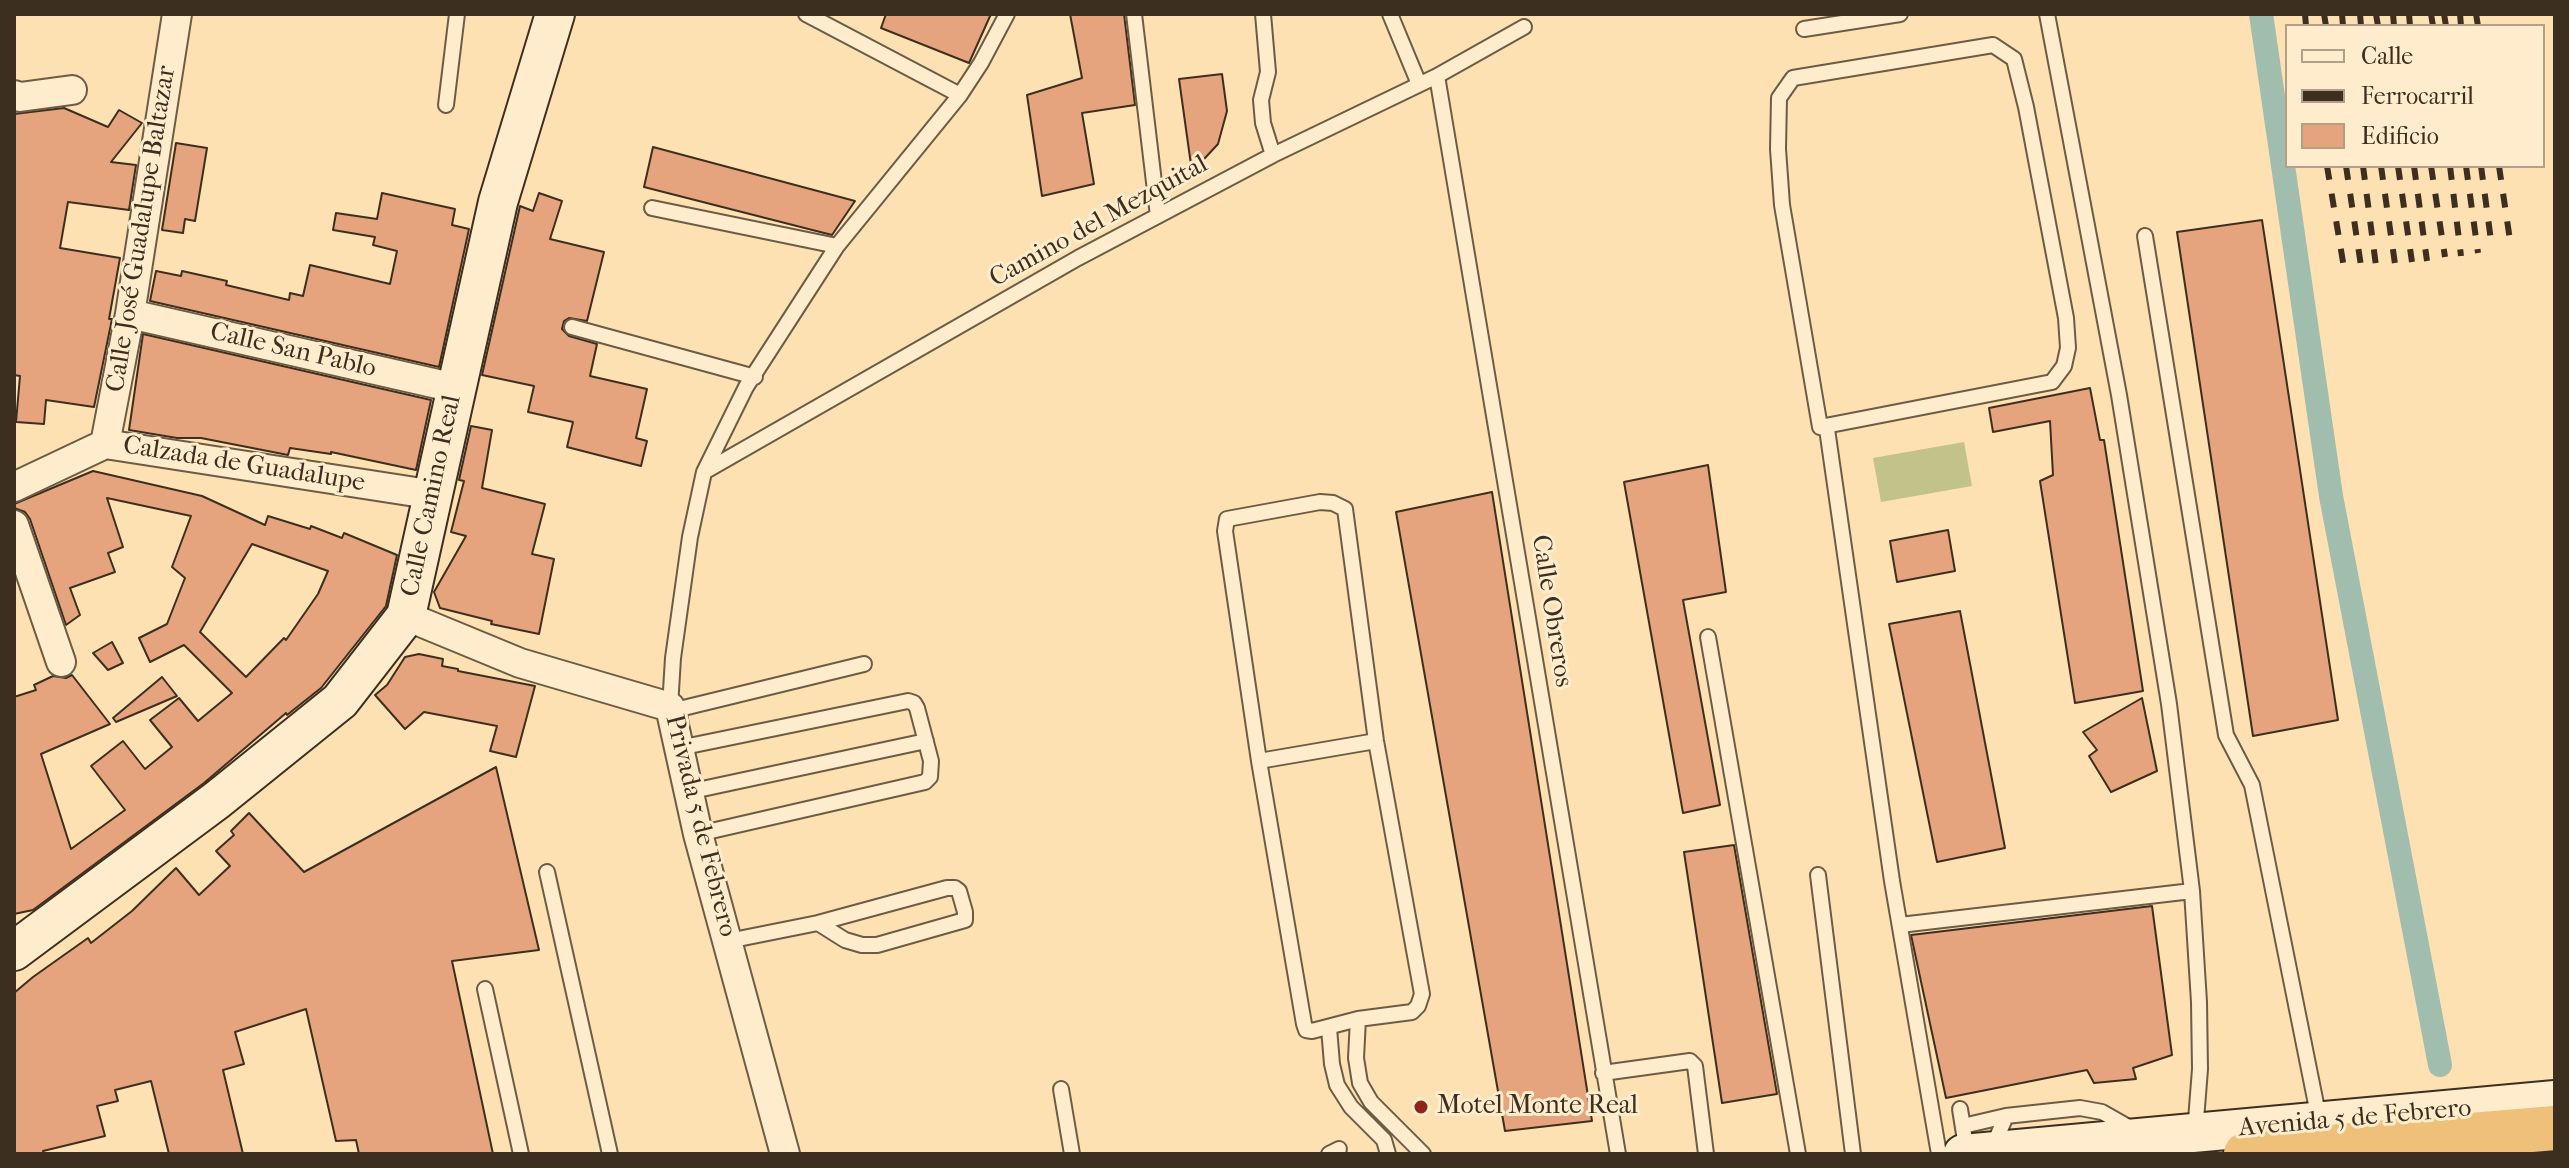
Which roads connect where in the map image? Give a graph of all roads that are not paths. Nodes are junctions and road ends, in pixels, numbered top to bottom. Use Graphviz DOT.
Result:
graph roads {
  1 [pos="177,14"];
  2 [pos="457,14"];
  3 [pos="555,14"];
  4 [pos="806,14"];
  5 [pos="1007,14"];
  6 [pos="1134,14"];
  7 [pos="1263,14"];
  8 [pos="1390,14"];
  9 [pos="1900,14"];
  10 [pos="2047,14"];
  11 [pos="1524,27"];
  12 [pos="1804,29"];
  13 [pos="1437,76"];
  14 [pos="1419,84"];
  15 [pos="72,90"];
  16 [pos="14,95"];
  17 [pos="960,95"];
  18 [pos="446,105"];
  19 [pos="1273,155"];
  20 [pos="652,208"];
  21 [pos="1158,216"];
  22 [pos="2145,236"];
  23 [pos="837,246"];
  24 [pos="130,314"];
  25 [pos="572,327"];
  26 [pos="755,377"];
  27 [pos="455,388"];
  28 [pos="1820,427"];
  29 [pos="105,444"];
  30 [pos="704,472"];
  31 [pos="14,487"];
  32 [pos="435,495"];
  33 [pos="14,525"];
  34 [pos="406,616"];
  35 [pos="1708,637"];
  36 [pos="61,662"];
  37 [pos="864,664"];
  38 [pos="670,709"];
  39 [pos="926,741"];
  40 [pos="1376,741"];
  41 [pos="679,748"];
  42 [pos="1259,761"];
  43 [pos="688,792"];
  44 [pos="698,834"];
  45 [pos="547,872"];
  46 [pos="1818,875"];
  47 [pos="2192,891"];
  48 [pos="818,923"];
  49 [pos="1900,925"];
  50 [pos="728,941"];
  51 [pos="14,951"];
  52 [pos="485,989"];
  53 [pos="1358,1019"];
  54 [pos="1329,1028"];
  55 [pos="1603,1073"];
  56 [pos="1061,1089"];
  57 [pos="2555,1100"];
  58 [pos="1960,1109"];
  59 [pos="2006,1116"];
  60 [pos="2320,1123"];
  61 [pos="2555,1128"];
  62 [pos="2195,1133"];
  63 [pos="2147,1137"];
  64 [pos="1971,1146"];
  65 [pos="521,1154"];
  66 [pos="610,1154"];
  67 [pos="785,1154"];
  68 [pos="1072,1154"];
  69 [pos="1388,1154"];
  70 [pos="1423,1154"];
  71 [pos="1618,1154"];
  72 [pos="1706,1154"];
  73 [pos="1798,1154"];
  74 [pos="1853,1154"];
  75 [pos="1939,1154"];
  76 [pos="2246,1154"];
  1 -- 24 [label="street, Calle José Guadalupe Baltazar"];
  2 -- 18 [label="lane"];
  3 -- 27 [label="street, Calle Camino Real"];
  4 -- 17 [label="lane"];
  5 -- 17 [label="lane, Privada 5 de Febrero"];
  6 -- 21 [label="lane"];
  7 -- 19 [label="lane"];
  8 -- 14 [label="lane"];
  9 -- 12 [label="lane"];
  10 -- 47 [label="lane"];
  11 -- 13 [label="lane, Camino del Mezquital"];
  13 -- 14 [label="lane, Camino del Mezquital"];
  13 -- 55 [label="lane, Calle Obreros"];
  14 -- 19 [label="lane, Camino del Mezquital"];
  15 -- 16 [label="street"];
  17 -- 23 [label="lane, Privada 5 de Febrero"];
  19 -- 21 [label="lane, Camino del Mezquital"];
  20 -- 23 [label="lane"];
  21 -- 30 [label="lane, Camino del Mezquital"];
  22 -- 60 [label="lane"];
  23 -- 26 [label="lane, Privada 5 de Febrero"];
  24 -- 27 [label="street, Calle San Pablo"];
  24 -- 29 [label="street, Calle José Guadalupe Baltazar"];
  25 -- 26 [label="lane"];
  26 -- 30 [label="lane, Privada 5 de Febrero"];
  27 -- 32 [label="street, Calle Camino Real"];
  28 -- 28 [label="lane"];
  28 -- 49 [label="lane"];
  29 -- 31 [label="street, Calzada de Guadalupe"];
  29 -- 32 [label="street, Calzada de Guadalupe"];
  30 -- 38 [label="lane, Privada 5 de Febrero"];
  32 -- 34 [label="street, Calle Camino Real"];
  33 -- 36 [label="street"];
  34 -- 38 [label="street"];
  34 -- 51 [label="street, Calle Camino Real"];
  35 -- 73 [label="lane"];
  37 -- 38 [label="lane"];
  38 -- 41 [label="street, Privada 5 de Febrero"];
  39 -- 41 [label="lane"];
  39 -- 43 [label="lane"];
  39 -- 44 [label="lane"];
  40 -- 42 [label="lane"];
  40 -- 42 [label="lane"];
  40 -- 53 [label="lane"];
  41 -- 43 [label="street, Privada 5 de Febrero"];
  42 -- 54 [label="lane"];
  43 -- 44 [label="street, Privada 5 de Febrero"];
  44 -- 50 [label="street, Privada 5 de Febrero"];
  45 -- 66 [label="lane"];
  46 -- 74 [label="lane"];
  47 -- 49 [label="lane"];
  47 -- 62 [label="lane"];
  48 -- 48 [label="lane"];
  48 -- 50 [label="lane"];
  49 -- 75 [label="lane"];
  50 -- 67 [label="street, Privada 5 de Febrero"];
  52 -- 65 [label="lane"];
  53 -- 54 [label="lane"];
  53 -- 70 [label="lane"];
  54 -- 69 [label="lane"];
  55 -- 71 [label="lane, Calle Obreros"];
  55 -- 72 [label="lane"];
  56 -- 68 [label="lane"];
  57 -- 60 [label="street, Avenida 5 de Febrero"];
  58 -- 64 [label="lane"];
  59 -- 63 [label="lane"];
  59 -- 64 [label="lane"];
  59 -- 64 [label="lane"];
  60 -- 62 [label="street, Avenida 5 de Febrero"];
  61 -- 76 [label="highway, Avenida 5 de Febrero"];
  62 -- 63 [label="street, Avenida 5 de Febrero"];
  63 -- 64 [label="street, Avenida 5 de Febrero"];
}
